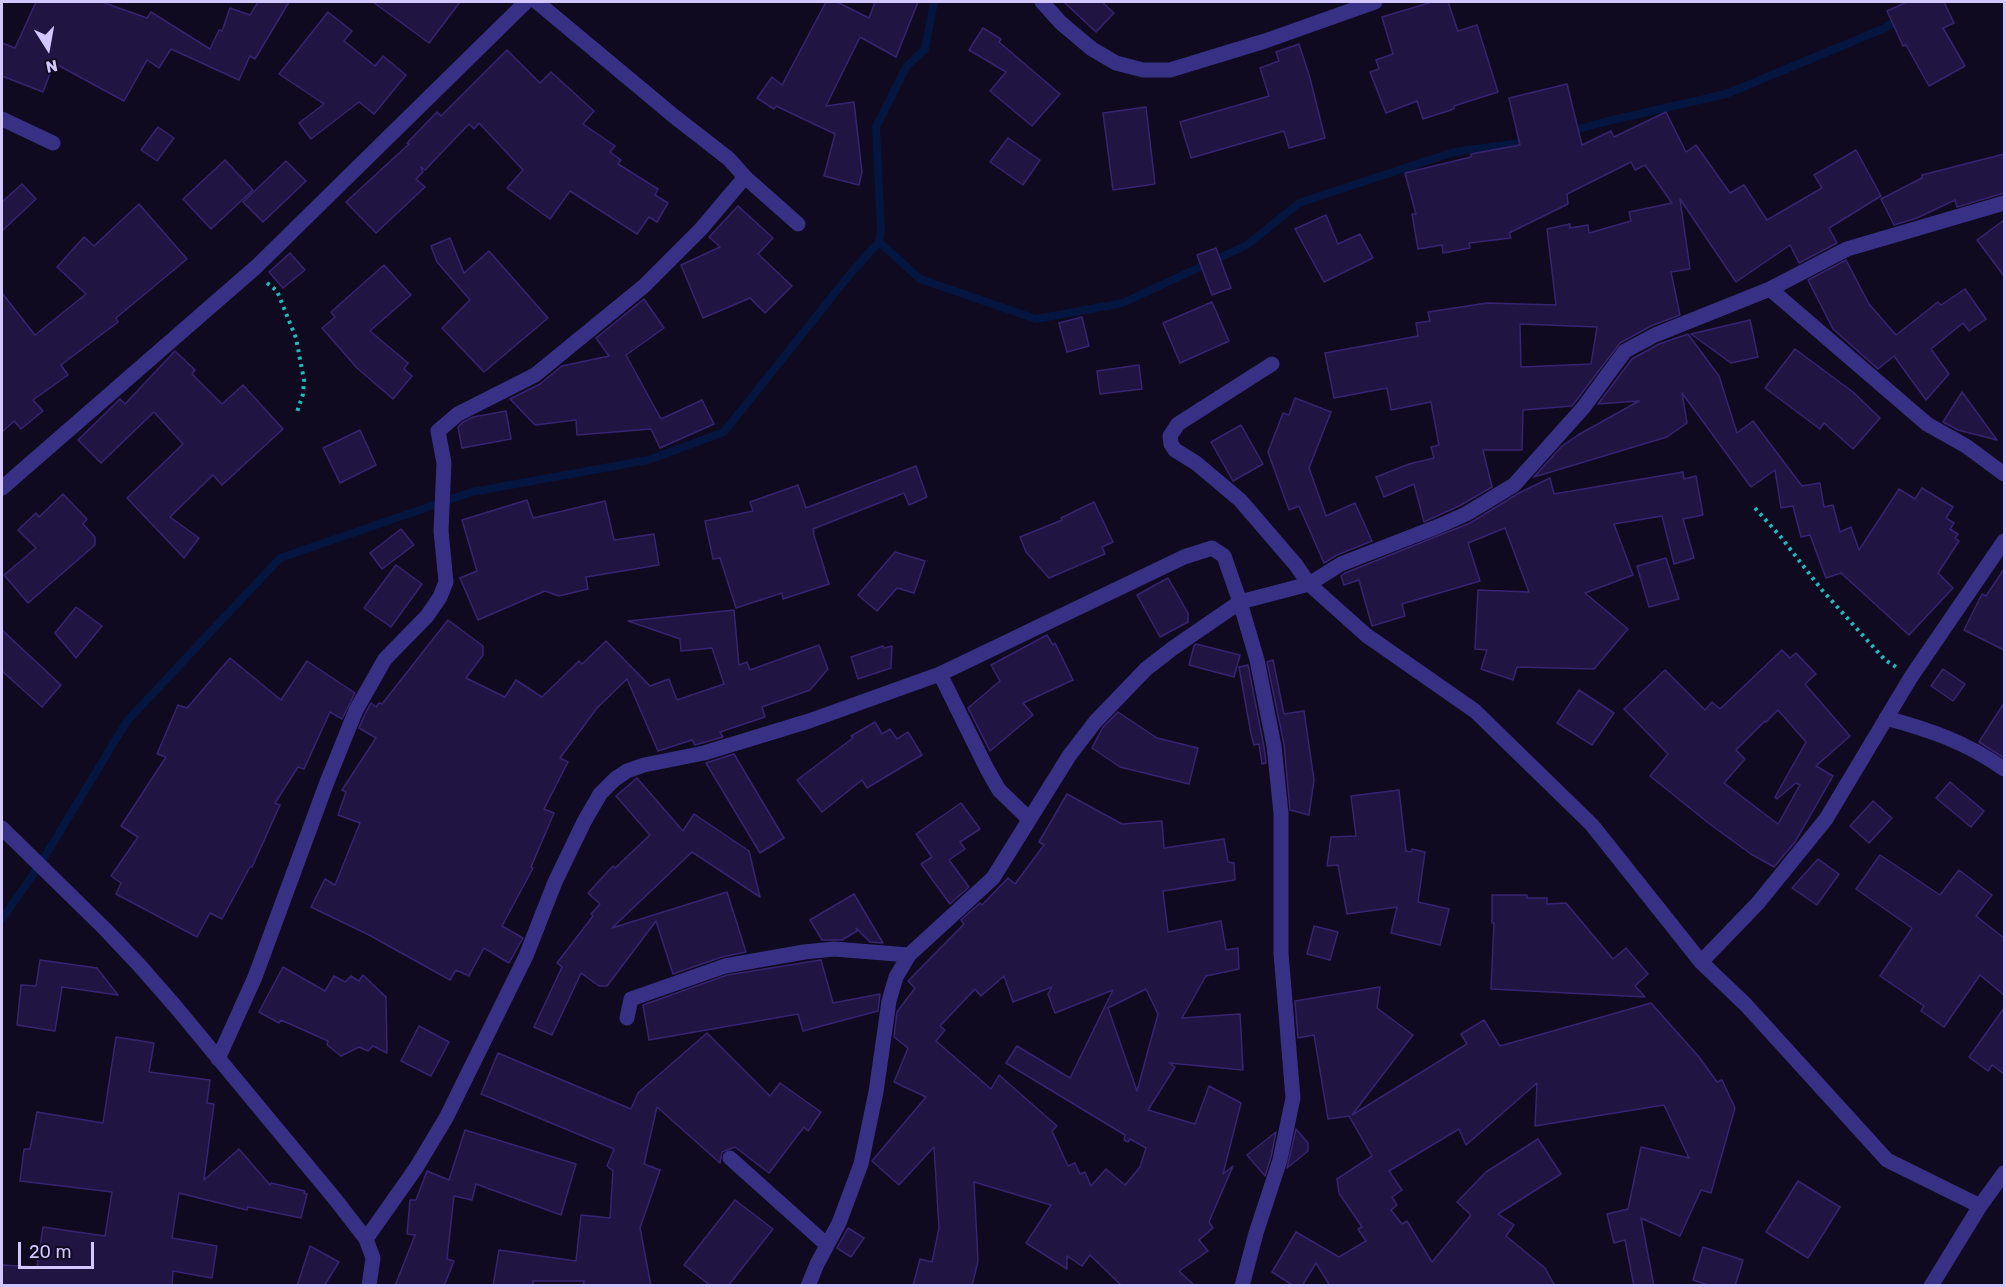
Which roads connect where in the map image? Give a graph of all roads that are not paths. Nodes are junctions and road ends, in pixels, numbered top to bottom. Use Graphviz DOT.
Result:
graph roads {
  1 [pos="526,2"];
  2 [pos="537,2"];
  3 [pos="1042,2"];
  4 [pos="1375,2"];
  5 [pos="2,118"];
  6 [pos="53,143"];
  7 [pos="745,177"];
  8 [pos="2004,203"];
  9 [pos="798,224"];
  10 [pos="1770,290"];
  11 [pos="1272,364"];
  12 [pos="2004,474"];
  13 [pos="2,488"];
  14 [pos="2004,541"];
  15 [pos="1309,584"];
  16 [pos="1239,602"];
  17 [pos="940,674"];
  18 [pos="1886,718"];
  19 [pos="2004,769"];
  20 [pos="1029,819"];
  21 [pos="2,828"];
  22 [pos="909,955"];
  23 [pos="1701,962"];
  24 [pos="627,1018"];
  25 [pos="218,1059"];
  26 [pos="730,1158"];
  27 [pos="2004,1173"];
  28 [pos="1980,1206"];
  29 [pos="366,1239"];
  30 [pos="827,1245"];
  31 [pos="369,1286"];
  32 [pos="808,1286"];
  33 [pos="1242,1286"];
  34 [pos="1931,1286"];
  1 -- 13 [label="street"];
  2 -- 7 [label="street"];
  3 -- 4 [label="street"];
  5 -- 6 [label="street"];
  7 -- 9 [label="street"];
  7 -- 25 [label="street"];
  8 -- 10 [label="street"];
  10 -- 12 [label="street"];
  10 -- 15 [label="street"];
  11 -- 15 [label="street"];
  14 -- 18 [label="street"];
  15 -- 16 [label="street"];
  15 -- 23 [label="street"];
  16 -- 17 [label="street"];
  16 -- 20 [label="street"];
  16 -- 33 [label="street"];
  17 -- 20 [label="street"];
  17 -- 29 [label="street"];
  18 -- 19 [label="street"];
  18 -- 23 [label="street"];
  20 -- 22 [label="street"];
  21 -- 25 [label="street"];
  22 -- 24 [label="street"];
  22 -- 30 [label="street"];
  23 -- 28 [label="street"];
  25 -- 29 [label="street"];
  26 -- 30 [label="street"];
  27 -- 28 [label="street"];
  28 -- 34 [label="street"];
  29 -- 31 [label="street"];
  30 -- 32 [label="street"];
}
